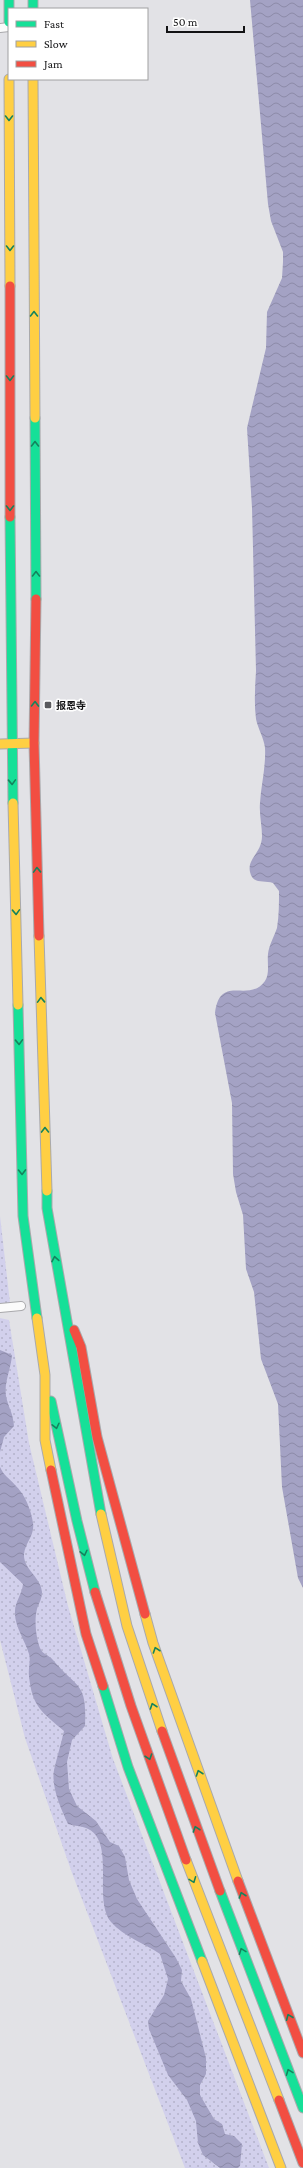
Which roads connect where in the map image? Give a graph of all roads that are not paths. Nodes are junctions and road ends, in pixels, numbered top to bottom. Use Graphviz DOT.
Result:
graph roads {
  1 [pos="9,80"];
  2 [pos="34,80"];
  3 [pos="11,743"];
  4 [pos="34,743"];
  5 [pos="0,744"];
  6 [pos="62,1298"];
  7 [pos="21,1306"];
  8 [pos="0,1308"];
  9 [pos="45,1375"];
  10 [pos="303,2053"];
  11 [pos="303,2108"];
  12 [pos="303,2163"];
  13 [pos="281,2168"];
  1 -- 3 [label="main road, one-way"];
  4 -- 2 [label="main road, one-way"];
  3 -- 4 [label="main road"];
  3 -- 5 [label="main road"];
  3 -- 9 [label="main road, one-way"];
  6 -- 4 [label="main road, one-way"];
  10 -- 6 [label="main road, one-way"];
  11 -- 6 [label="main road, one-way"];
  7 -- 8 [label="street"];
  9 -- 12 [label="main road, one-way"];
  9 -- 13 [label="main road"];
}
